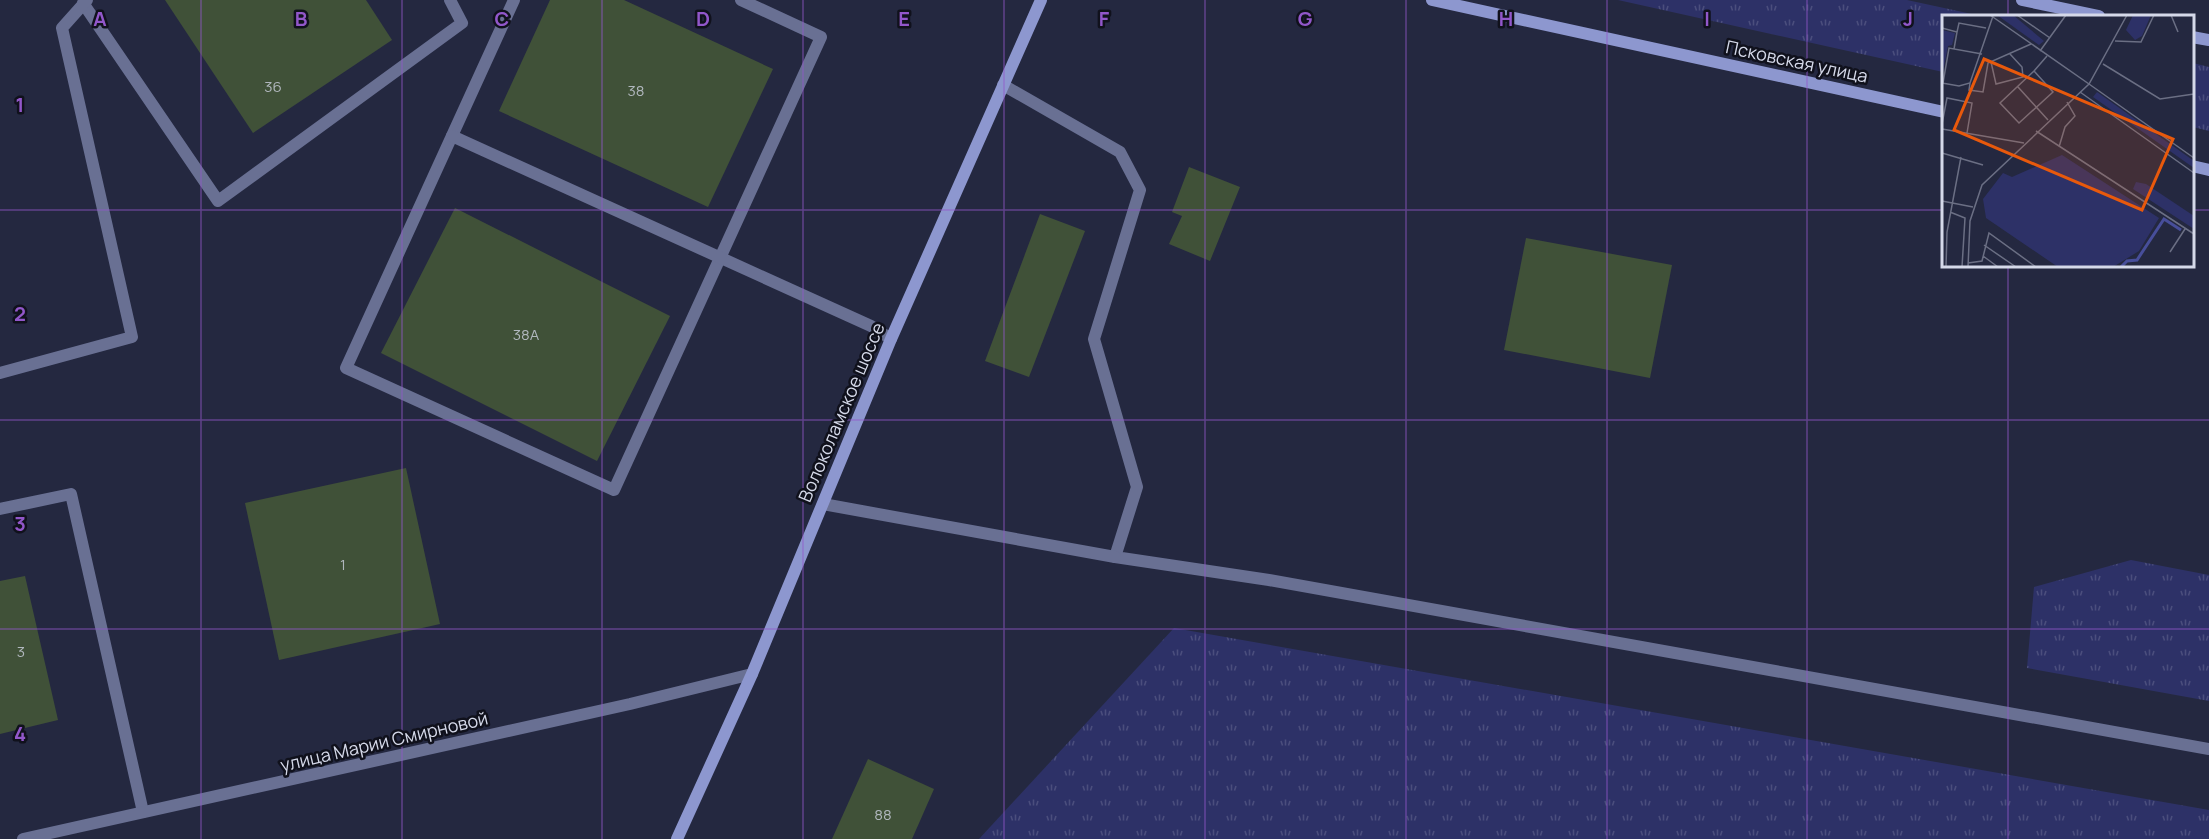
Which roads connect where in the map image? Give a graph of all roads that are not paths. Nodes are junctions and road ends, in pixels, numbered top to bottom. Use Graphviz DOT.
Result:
graph roads {
  1 [pos="450,0"];
  2 [pos="514,0"];
  3 [pos="741,0"];
  4 [pos="1041,0"];
  5 [pos="1432,0"];
  6 [pos="2022,0"];
  7 [pos="85,2"];
  8 [pos="2094,15"];
  9 [pos="2194,37"];
  10 [pos="2209,40"];
  11 [pos="1002,85"];
  12 [pos="1942,112"];
  13 [pos="452,136"];
  14 [pos="2194,166"];
  15 [pos="2209,170"];
  16 [pos="720,258"];
  17 [pos="891,339"];
  18 [pos="0,373"];
  19 [pos="822,504"];
  20 [pos="0,509"];
  21 [pos="1115,557"];
  22 [pos="752,674"];
  23 [pos="2209,749"];
  24 [pos="143,812"];
  25 [pos="23,839"];
  26 [pos="676,839"];
  1 -- 7 [label="street"];
  2 -- 13 [label="street"];
  3 -- 16 [label="street"];
  4 -- 11 [label="main road, Волоколамское шоссе"];
  5 -- 12 [label="main road, Псковская улица"];
  6 -- 8 [label="main road"];
  7 -- 18 [label="street"];
  9 -- 10 [label="main road"];
  11 -- 17 [label="main road, Волоколамское шоссе"];
  11 -- 21 [label="street"];
  13 -- 16 [label="street"];
  13 -- 16 [label="street"];
  14 -- 15 [label="main road"];
  16 -- 17 [label="street"];
  17 -- 19 [label="main road, Волоколамское шоссе"];
  19 -- 21 [label="street"];
  19 -- 22 [label="main road, Волоколамское шоссе"];
  20 -- 24 [label="street"];
  21 -- 23 [label="street"];
  22 -- 24 [label="street, улица Марии Смирновой"];
  22 -- 26 [label="main road, Волоколамское шоссе"];
  24 -- 25 [label="street, улица Марии Смирновой"];
}
